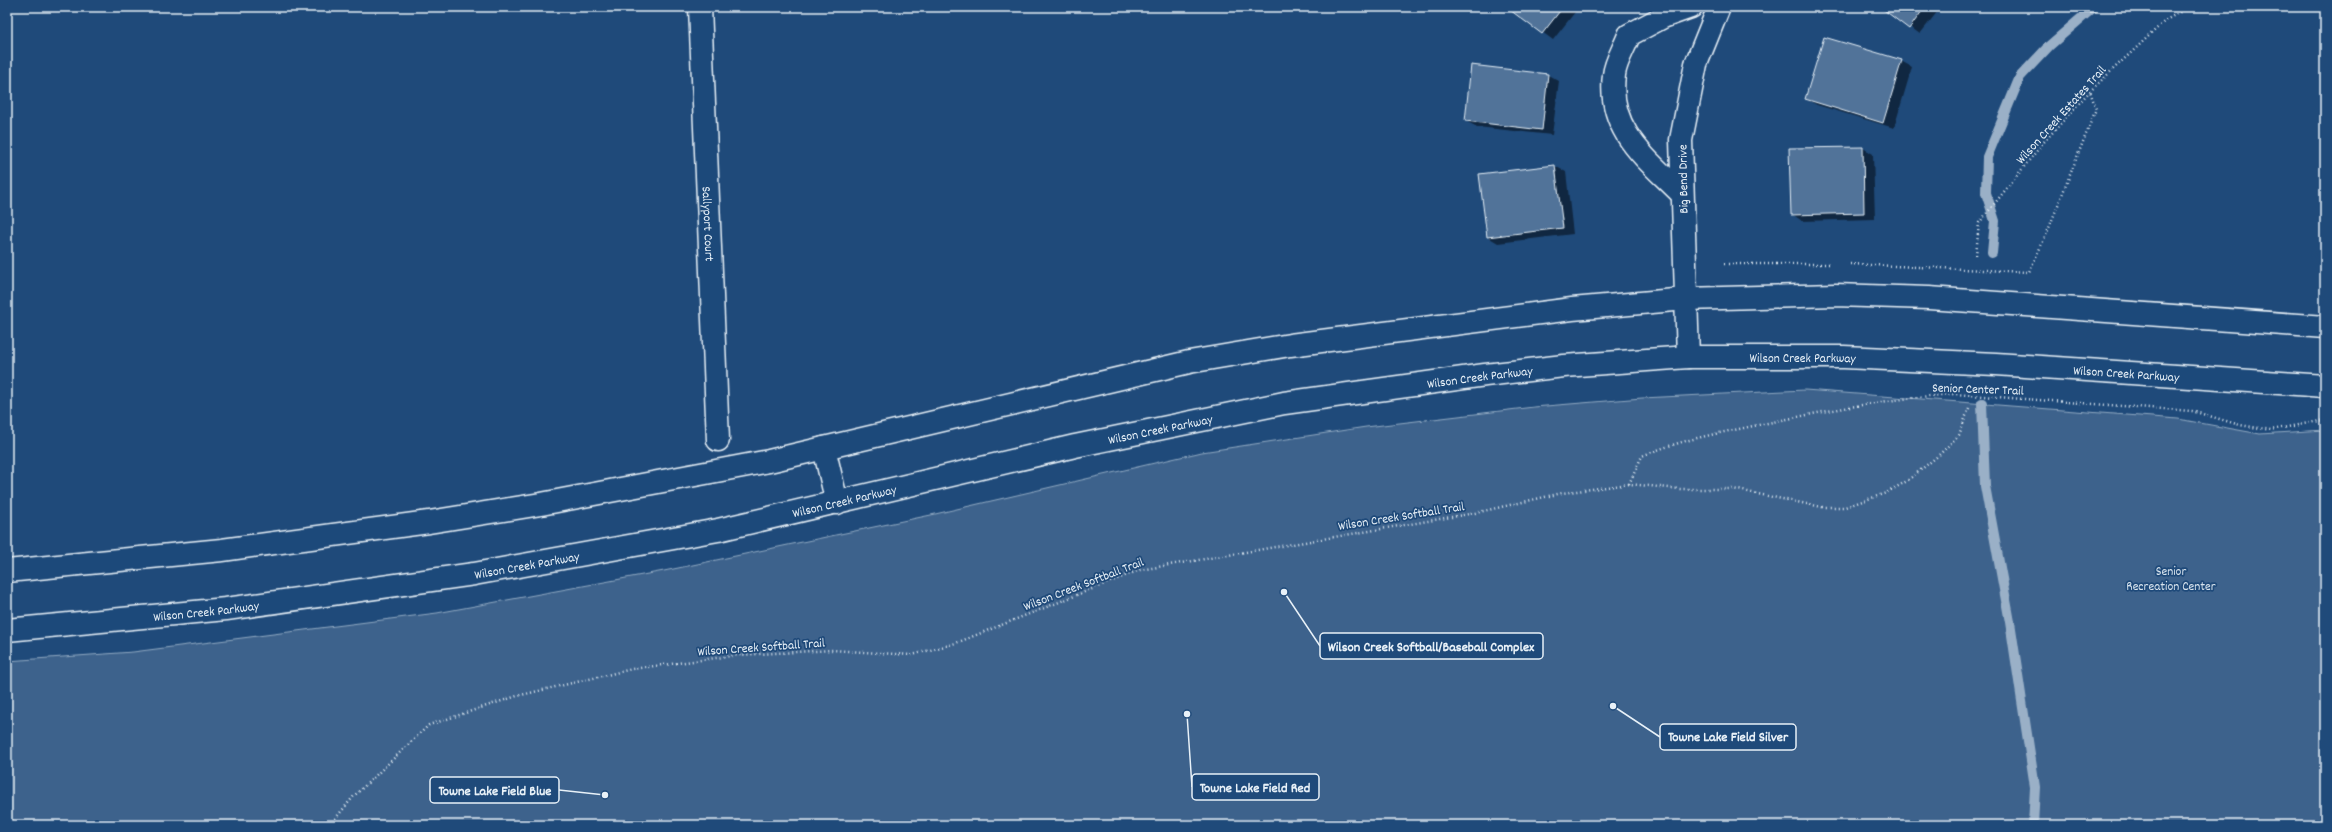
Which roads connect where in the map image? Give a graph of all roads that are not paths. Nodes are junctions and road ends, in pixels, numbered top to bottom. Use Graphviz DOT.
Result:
graph roads {
  1 [pos="700,7"];
  2 [pos="1691,7"];
  3 [pos="1720,7"];
  4 [pos="1681,193"];
  5 [pos="1686,299"];
  6 [pos="2325,327"];
  7 [pos="1688,357"];
  8 [pos="2325,386"];
  9 [pos="718,440"];
  10 [pos="824,448"];
  11 [pos="838,503"];
  12 [pos="7,570"];
  13 [pos="7,630"];
  1 -- 9 [label="main road, Sallyport Court"];
  2 -- 4 [label="main road"];
  3 -- 4 [label="main road, Big Bend Drive"];
  4 -- 5 [label="main road, Big Bend Drive"];
  5 -- 6 [label="main road"];
  5 -- 7 [label="main road, Big Bend Drive"];
  5 -- 10 [label="main road"];
  7 -- 8 [label="main road, Wilson Creek Parkway"];
  7 -- 11 [label="main road, Wilson Creek Parkway"];
  10 -- 11 [label="main road"];
  10 -- 12 [label="main road"];
  11 -- 13 [label="main road, Wilson Creek Parkway"];
}
